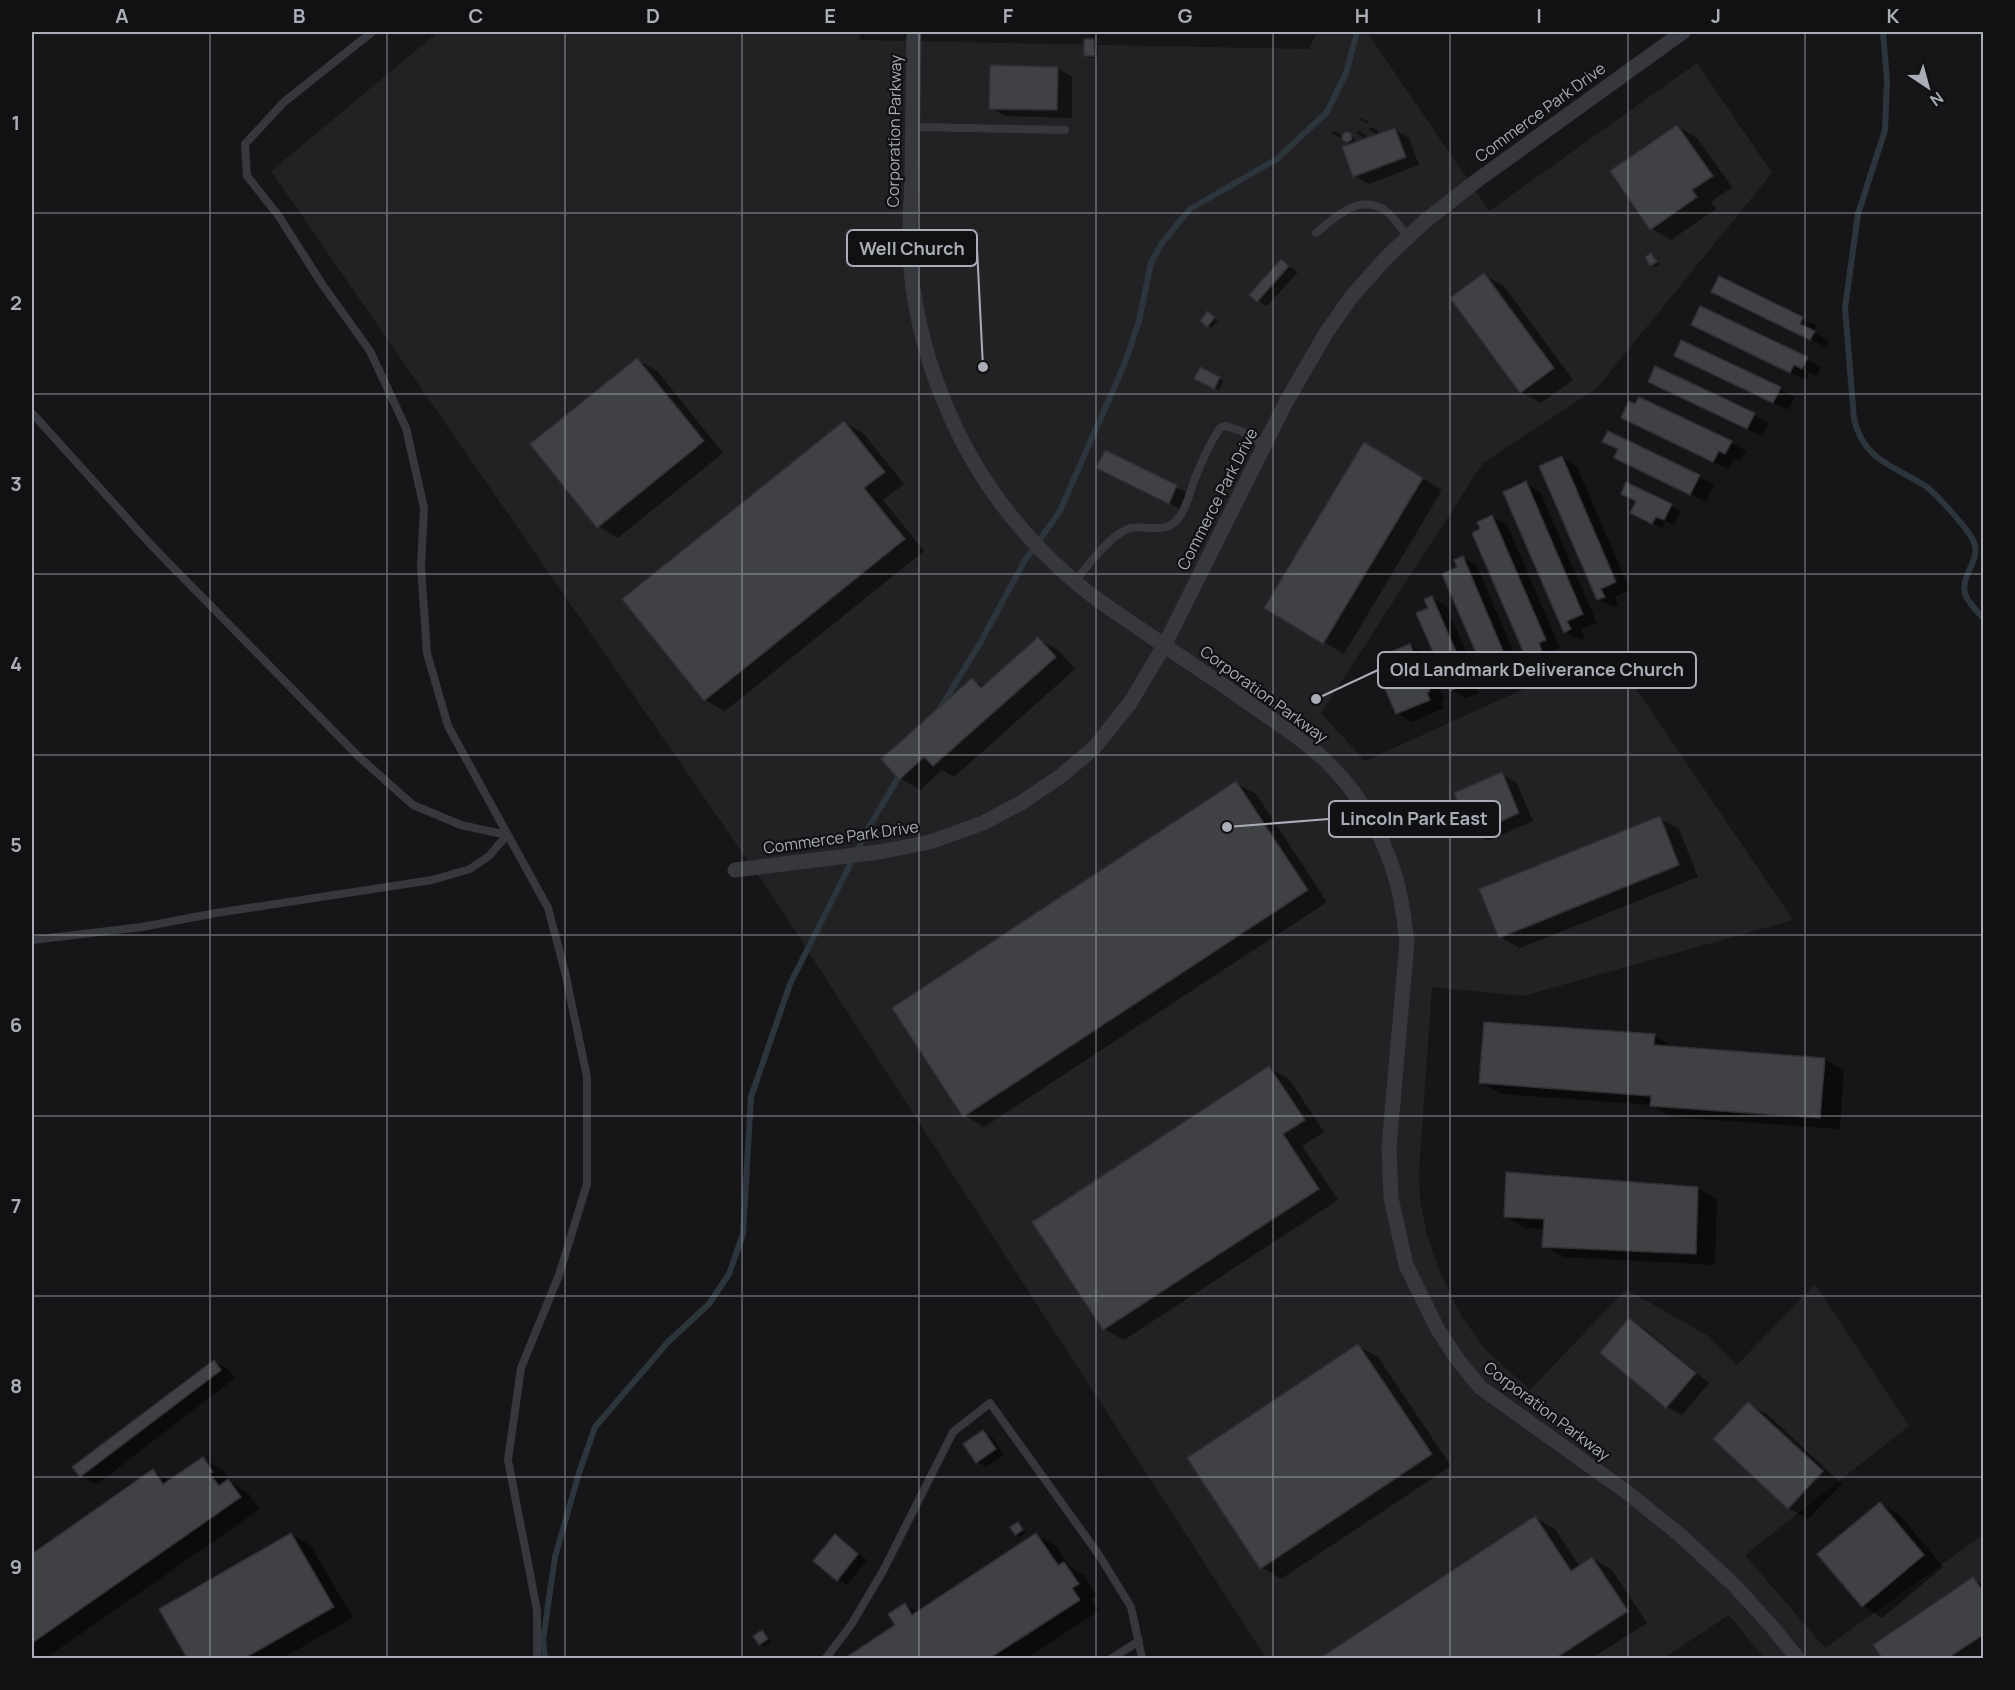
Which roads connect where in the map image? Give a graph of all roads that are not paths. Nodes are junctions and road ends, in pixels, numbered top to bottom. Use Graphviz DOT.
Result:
graph roads {
  1 [pos="372,32"];
  2 [pos="914,32"];
  3 [pos="1683,32"];
  4 [pos="912,127"];
  5 [pos="1065,130"];
  6 [pos="1316,233"];
  7 [pos="1408,237"];
  8 [pos="32,413"];
  9 [pos="1264,445"];
  10 [pos="1075,582"];
  11 [pos="1164,646"];
  12 [pos="507,835"];
  13 [pos="735,870"];
  14 [pos="32,940"];
  15 [pos="1139,1641"];
  16 [pos="537,1659"];
  17 [pos="826,1659"];
  18 [pos="1112,1659"];
  19 [pos="1143,1659"];
  20 [pos="1797,1659"];
  1 -- 12 [label="lane"];
  2 -- 4 [label="street, Corporation Parkway"];
  3 -- 7 [label="street, Commerce Park Drive"];
  4 -- 5 [label="lane"];
  4 -- 10 [label="street, Corporation Parkway"];
  6 -- 7 [label="lane"];
  7 -- 9 [label="street, Commerce Park Drive"];
  8 -- 12 [label="lane"];
  9 -- 10 [label="lane"];
  9 -- 11 [label="street, Commerce Park Drive"];
  10 -- 11 [label="street, Corporation Parkway"];
  11 -- 13 [label="street, Commerce Park Drive"];
  11 -- 20 [label="street, Corporation Parkway"];
  12 -- 14 [label="lane"];
  12 -- 16 [label="lane"];
  15 -- 17 [label="lane"];
  15 -- 18 [label="lane"];
  15 -- 19 [label="lane"];
}
